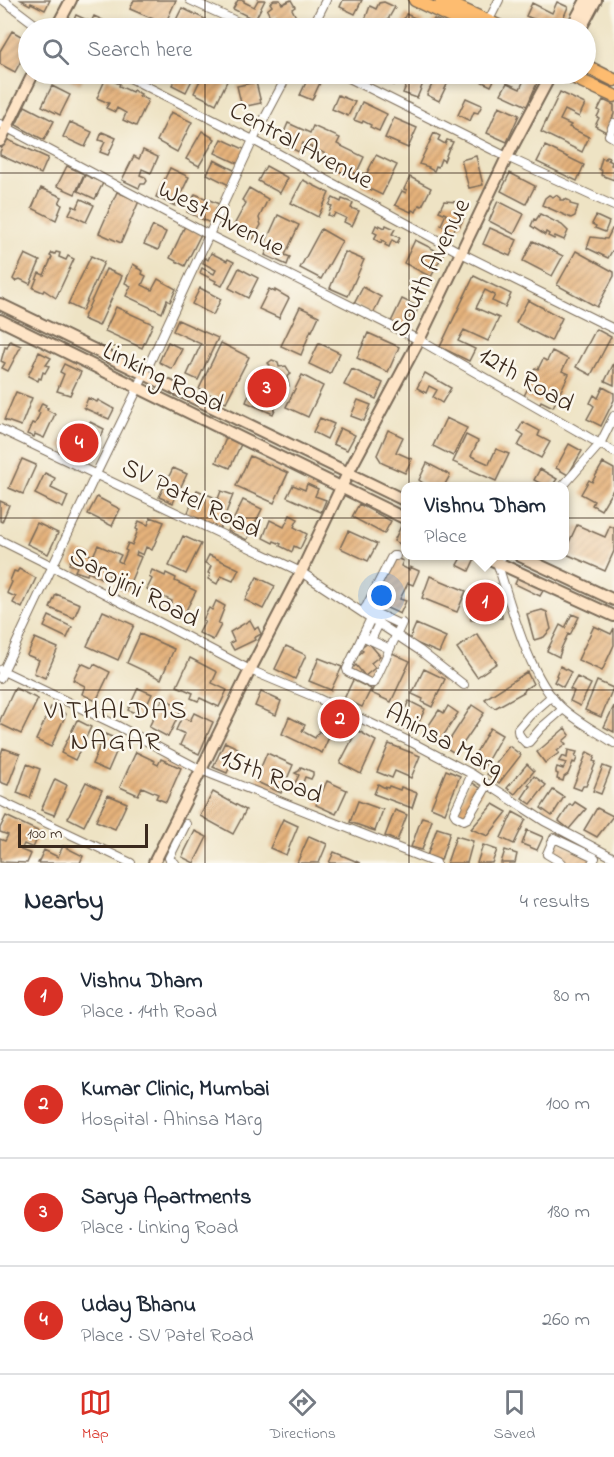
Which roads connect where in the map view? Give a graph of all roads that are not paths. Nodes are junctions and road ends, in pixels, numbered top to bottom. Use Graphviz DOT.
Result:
graph roads {
  1 [pos="3,0"];
  2 [pos="71,0"];
  3 [pos="190,0"];
  4 [pos="326,0"];
  5 [pos="415,0"];
  6 [pos="499,0"];
  7 [pos="586,0"];
  8 [pos="597,0"];
  9 [pos="446,1"];
  10 [pos="27,18"];
  11 [pos="61,18"];
  12 [pos="229,18"];
  13 [pos="317,18"];
  14 [pos="453,18"];
  15 [pos="474,18"];
  16 [pos="490,18"];
  17 [pos="576,18"];
  18 [pos="587,18"];
  19 [pos="596,71"];
  20 [pos="614,80"];
  21 [pos="27,84"];
  22 [pos="142,84"];
  23 [pos="283,84"];
  24 [pos="361,84"];
  25 [pos="547,84"];
  26 [pos="588,84"];
  27 [pos="614,96"];
  28 [pos="614,123"];
  29 [pos="3,126"];
  30 [pos="614,138"];
  31 [pos="253,140"];
  32 [pos="0,141"];
  33 [pos="507,157"];
  34 [pos="614,206"];
  35 [pos="209,235"];
  36 [pos="462,253"];
  37 [pos="0,304"];
  38 [pos="0,320"];
  39 [pos="614,329"];
  40 [pos="419,340"];
  41 [pos="144,375"];
  42 [pos="138,388"];
  43 [pos="614,416"];
  44 [pos="0,429"];
  45 [pos="600,444"];
  46 [pos="614,452"];
  47 [pos="348,473"];
  48 [pos="96,474"];
  49 [pos="567,482"];
  50 [pos="341,488"];
  51 [pos="401,499"];
  52 [pos="401,517"];
  53 [pos="0,540"];
  54 [pos="396,556"];
  55 [pos="500,560"];
  56 [pos="502,560"];
  57 [pos="530,560"];
  58 [pos="52,566"];
  59 [pos="301,572"];
  60 [pos="614,600"];
  61 [pos="364,610"];
  62 [pos="614,616"];
  63 [pos="375,621"];
  64 [pos="396,635"];
  65 [pos="363,636"];
  66 [pos="371,640"];
  67 [pos="390,649"];
  68 [pos="250,670"];
  69 [pos="1,673"];
  70 [pos="464,685"];
  71 [pos="554,705"];
  72 [pos="614,743"];
  73 [pos="201,770"];
  74 [pos="471,776"];
  75 [pos="487,786"];
  76 [pos="0,801"];
  77 [pos="170,849"];
  78 [pos="590,850"];
  79 [pos="602,852"];
  80 [pos="614,858"];
  81 [pos="131,863"];
  82 [pos="154,863"];
  83 [pos="175,863"];
  84 [pos="436,863"];
  85 [pos="562,863"];
  86 [pos="592,863"];
  87 [pos="603,863"];
  1 -- 10 [label="street"];
  2 -- 11 [label="main road"];
  3 -- 12 [label="street"];
  4 -- 13 [label="street"];
  5 -- 14 [label="main road"];
  6 -- 16 [label="street"];
  7 -- 17 [label="main road"];
  8 -- 18 [label="main road"];
  9 -- 15 [label="main road"];
  19 -- 20 [label="main road"];
  21 -- 29 [label="main road"];
  22 -- 31 [label="street, Central Avenue"];
  23 -- 31 [label="street"];
  24 -- 33 [label="street"];
  25 -- 33 [label="main road, South Avenue"];
  26 -- 27 [label="main road"];
  28 -- 30 [label="street"];
  29 -- 32 [label="main road"];
  29 -- 35 [label="street, West Avenue"];
  31 -- 35 [label="street"];
  31 -- 36 [label="street, Central Avenue"];
  33 -- 34 [label="street"];
  33 -- 36 [label="main road, South Avenue"];
  35 -- 40 [label="street, West Avenue"];
  35 -- 41 [label="street"];
  36 -- 39 [label="street, Central Avenue"];
  36 -- 40 [label="main road, South Avenue"];
  37 -- 41 [label="main road, Linking Road"];
  38 -- 42 [label="main road, Linking Road"];
  40 -- 45 [label="street, 12th Road"];
  40 -- 47 [label="main road, South Avenue"];
  41 -- 42 [label="street"];
  41 -- 47 [label="main road, Linking Road"];
  42 -- 48 [label="street"];
  42 -- 50 [label="main road, Linking Road"];
  43 -- 45 [label="street"];
  44 -- 48 [label="street, SV Patel Road"];
  45 -- 46 [label="street, 12th Road"];
  45 -- 49 [label="street"];
  47 -- 50 [label="main road, South Avenue"];
  47 -- 51 [label="main road, Linking Road"];
  48 -- 58 [label="street"];
  48 -- 59 [label="street, SV Patel Road"];
  50 -- 52 [label="main road, Linking Road"];
  50 -- 59 [label="main road, South Avenue"];
  53 -- 58 [label="street, Sarojini Road"];
  54 -- 61 [label="street"];
  55 -- 71 [label="street"];
  56 -- 62 [label="main road"];
  57 -- 60 [label="main road"];
  58 -- 68 [label="street, Sarojini Road"];
  58 -- 69 [label="street"];
  59 -- 61 [label="street, SV Patel Road"];
  59 -- 68 [label="main road, South Avenue"];
  61 -- 63 [label="street"];
  61 -- 64 [label="street"];
  63 -- 64 [label="street"];
  63 -- 65 [label="street"];
  63 -- 66 [label="street"];
  64 -- 67 [label="street"];
  64 -- 70 [label="street"];
  65 -- 66 [label="street"];
  65 -- 67 [label="street"];
  66 -- 67 [label="street"];
  68 -- 73 [label="main road, South Avenue"];
  68 -- 74 [label="street, Ahinsa Marg"];
  69 -- 73 [label="street, 15th Road"];
  71 -- 71 [label="street"];
  71 -- 72 [label="street"];
  73 -- 77 [label="main road, South Avenue"];
  73 -- 84 [label="street, 15th Road"];
  74 -- 75 [label="street, Ahinsa Marg"];
  74 -- 75 [label="street"];
  75 -- 78 [label="street, Ahinsa Marg"];
  76 -- 81 [label="street"];
  77 -- 82 [label="main road, South Avenue"];
  77 -- 83 [label="street"];
  78 -- 79 [label="street, Ahinsa Marg"];
  78 -- 85 [label="street"];
  78 -- 86 [label="street"];
  79 -- 80 [label="street, Ahinsa Marg"];
  79 -- 87 [label="street"];
}
